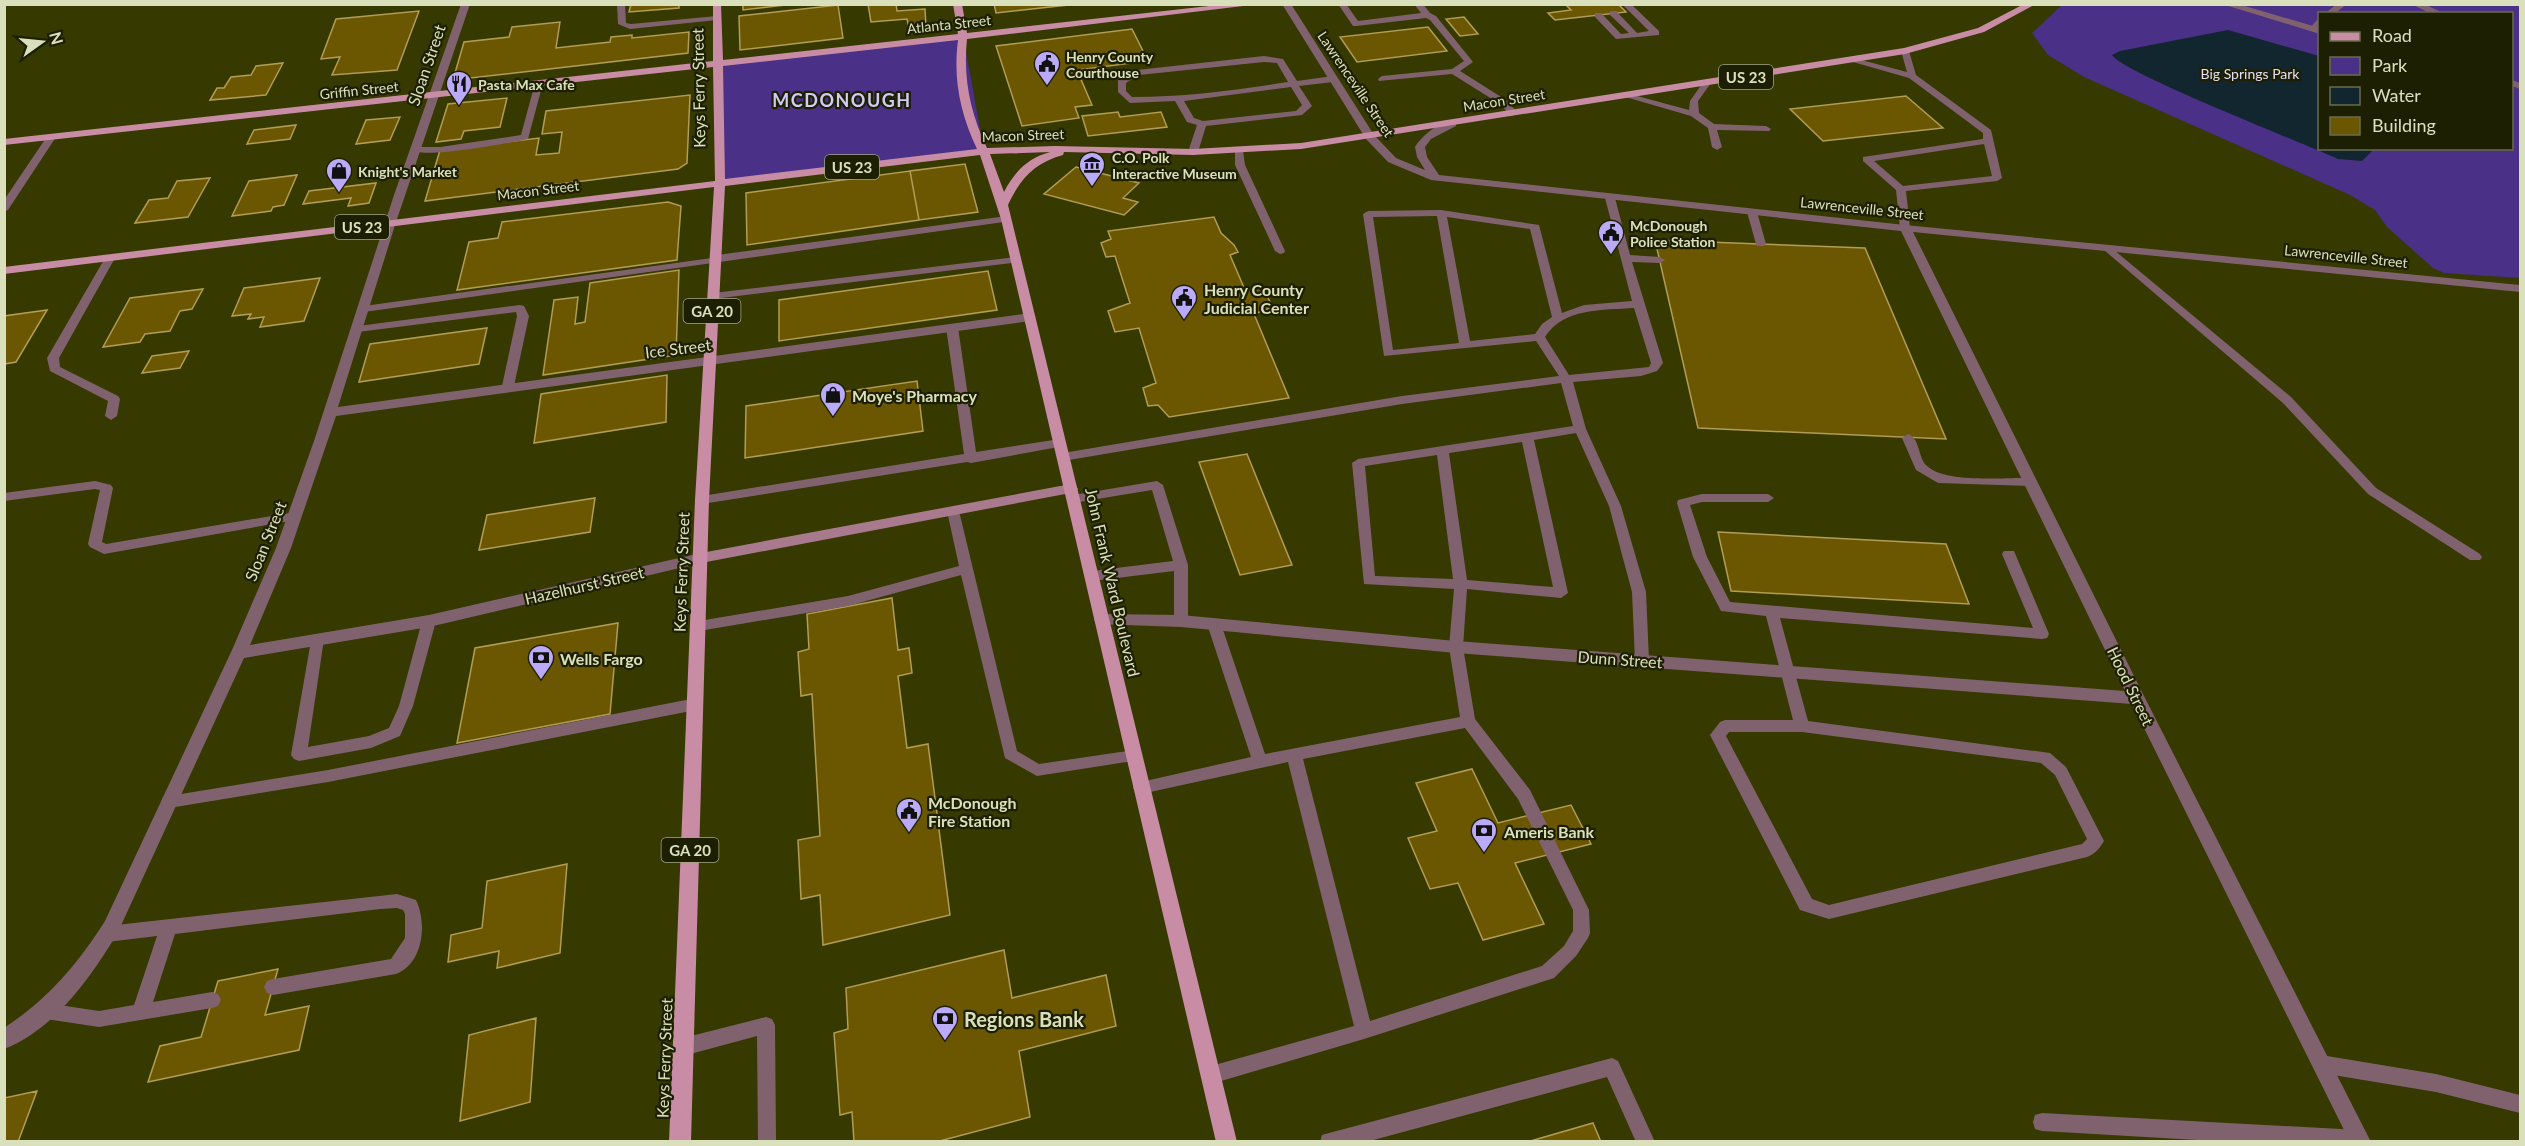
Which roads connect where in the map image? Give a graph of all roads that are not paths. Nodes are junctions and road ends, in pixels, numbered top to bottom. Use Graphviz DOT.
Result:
graph roads {
  1 [pos="466,4"];
  2 [pos="621,4"];
  3 [pos="717,4"];
  4 [pos="957,4"];
  5 [pos="1256,4"];
  6 [pos="1286,4"];
  7 [pos="1342,4"];
  8 [pos="1418,4"];
  9 [pos="1446,4"];
  10 [pos="1460,4"];
  11 [pos="1626,4"];
  12 [pos="2032,4"];
  13 [pos="2226,4"];
  14 [pos="2415,4"];
  15 [pos="2436,12"];
  16 [pos="1613,13"];
  17 [pos="1427,15"];
  18 [pos="1598,15"];
  19 [pos="717,18"];
  20 [pos="2317,27"];
  21 [pos="963,35"];
  22 [pos="1635,35"];
  23 [pos="1905,51"];
  24 [pos="1850,60"];
  25 [pos="716,64"];
  26 [pos="1454,71"];
  27 [pos="1912,76"];
  28 [pos="1334,79"];
  29 [pos="1382,79"];
  30 [pos="539,83"];
  31 [pos="1707,83"];
  32 [pos="1295,84"];
  33 [pos="435,95"];
  34 [pos="1626,96"];
  35 [pos="1178,98"];
  36 [pos="1514,114"];
  37 [pos="1694,114"];
  38 [pos="1202,124"];
  39 [pos="1452,124"];
  40 [pos="1712,128"];
  41 [pos="1766,129"];
  42 [pos="51,137"];
  43 [pos="1370,137"];
  44 [pos="1988,141"];
  45 [pos="4,142"];
  46 [pos="1717,147"];
  47 [pos="1077,149"];
  48 [pos="416,150"];
  49 [pos="984,151"];
  50 [pos="1238,151"];
  51 [pos="1193,152"];
  52 [pos="1435,178"];
  53 [pos="720,183"];
  54 [pos="1900,189"];
  55 [pos="1610,198"];
  56 [pos="1002,206"];
  57 [pos="4,208"];
  58 [pos="1752,212"];
  59 [pos="1441,213"];
  60 [pos="1006,219"];
  61 [pos="390,223"];
  62 [pos="1905,228"];
  63 [pos="1761,244"];
  64 [pos="2108,248"];
  65 [pos="1280,251"];
  66 [pos="110,258"];
  67 [pos="1626,258"];
  68 [pos="717,259"];
  69 [pos="1016,260"];
  70 [pos="1660,260"];
  71 [pos="4,271"];
  72 [pos="2520,288"];
  73 [pos="713,297"];
  74 [pos="1638,304"];
  75 [pos="364,309"];
  76 [pos="1030,317"];
  77 [pos="1558,318"];
  78 [pos="952,327"];
  79 [pos="358,329"];
  80 [pos="1539,337"];
  81 [pos="1465,345"];
  82 [pos="709,361"];
  83 [pos="1566,379"];
  84 [pos="508,386"];
  85 [pos="331,412"];
  86 [pos="111,416"];
  87 [pos="1580,429"];
  88 [pos="1527,438"];
  89 [pos="1908,438"];
  90 [pos="1062,450"];
  91 [pos="1442,450"];
  92 [pos="971,459"];
  93 [pos="2030,482"];
  94 [pos="1072,494"];
  95 [pos="4,497"];
  96 [pos="1768,498"];
  97 [pos="702,500"];
  98 [pos="952,510"];
  99 [pos="295,516"];
  100 [pos="2009,554"];
  101 [pos="701,558"];
  102 [pos="2475,558"];
  103 [pos="1181,565"];
  104 [pos="967,569"];
  105 [pos="1092,576"];
  106 [pos="1461,584"];
  107 [pos="1772,612"];
  108 [pos="1102,620"];
  109 [pos="429,621"];
  110 [pos="1181,621"];
  111 [pos="1214,624"];
  112 [pos="699,626"];
  113 [pos="317,639"];
  114 [pos="1456,647"];
  115 [pos="239,653"];
  116 [pos="1642,660"];
  117 [pos="1786,671"];
  118 [pos="2137,698"];
  119 [pos="696,704"];
  120 [pos="1468,721"];
  121 [pos="1802,726"];
  122 [pos="1294,755"];
  123 [pos="1134,756"];
  124 [pos="1260,761"];
  125 [pos="1141,788"];
  126 [pos="169,802"];
  127 [pos="168,928"];
  128 [pos="107,934"];
  129 [pos="273,987"];
  130 [pos="212,1000"];
  131 [pos="46,1011"];
  132 [pos="141,1011"];
  133 [pos="1365,1030"];
  134 [pos="4,1040"];
  135 [pos="683,1047"];
  136 [pos="2321,1064"];
  137 [pos="1211,1075"];
  138 [pos="2520,1104"];
  139 [pos="2042,1122"];
  140 [pos="2360,1140"];
  141 [pos="680,1142"];
  142 [pos="767,1142"];
  143 [pos="1227,1142"];
  144 [pos="1329,1142"];
  145 [pos="1646,1142"];
  1 -- 33 [label="street, Sloan Street"];
  2 -- 19 [label="lane"];
  3 -- 19 [label="main road, Keys Ferry Street / GA 20"];
  4 -- 21 [label="main road, John Frank Ward Boulevard"];
  5 -- 21 [label="main road, Atlanta Street"];
  6 -- 28 [label="street, Lawrenceville Street"];
  7 -- 17 [label="lane"];
  8 -- 17 [label="lane"];
  9 -- 10 [label="lane"];
  11 -- 22 [label="lane"];
  12 -- 23 [label="main road, Macon Street / US 23"];
  13 -- 20 [label="street"];
  14 -- 15 [label="lane"];
  16 -- 22 [label="lane"];
  17 -- 26 [label="lane"];
  18 -- 22 [label="lane"];
  19 -- 25 [label="main road, Keys Ferry Street / GA 20"];
  21 -- 25 [label="main road, Atlanta Street"];
  21 -- 49 [label="main road, John Frank Ward Boulevard"];
  23 -- 24 [label="main road, Macon Street / US 23"];
  23 -- 27 [label="lane"];
  24 -- 27 [label="lane"];
  24 -- 31 [label="main road, Macon Street / US 23"];
  25 -- 30 [label="main road, Griffin Street"];
  25 -- 53 [label="main road, Keys Ferry Street / GA 20"];
  26 -- 29 [label="lane"];
  26 -- 36 [label="lane"];
  27 -- 44 [label="lane"];
  28 -- 32 [label="lane"];
  28 -- 43 [label="street, Lawrenceville Street"];
  30 -- 33 [label="main road, Griffin Street"];
  30 -- 48 [label="lane"];
  31 -- 34 [label="main road, Macon Street / US 23"];
  31 -- 37 [label="lane"];
  32 -- 35 [label="lane"];
  32 -- 35 [label="lane"];
  32 -- 38 [label="lane"];
  33 -- 42 [label="main road, Griffin Street"];
  33 -- 48 [label="street, Sloan Street"];
  34 -- 36 [label="main road, Macon Street / US 23"];
  34 -- 37 [label="lane"];
  35 -- 38 [label="lane"];
  36 -- 39 [label="main road, Macon Street / US 23"];
  37 -- 40 [label="lane"];
  38 -- 51 [label="lane"];
  39 -- 43 [label="main road, Macon Street / US 23"];
  39 -- 52 [label="street"];
  40 -- 41 [label="lane"];
  40 -- 46 [label="lane"];
  42 -- 45 [label="main road, Griffin Street"];
  42 -- 57 [label="lane"];
  43 -- 50 [label="main road, Macon Street / US 23"];
  43 -- 52 [label="street, Lawrenceville Street"];
  44 -- 54 [label="lane"];
  44 -- 54 [label="lane"];
  47 -- 49 [label="main road, Macon Street / US 23"];
  47 -- 51 [label="main road, Macon Street / US 23"];
  47 -- 56 [label="main road"];
  48 -- 61 [label="street, Sloan Street"];
  49 -- 53 [label="main road, Macon Street / US 23"];
  49 -- 56 [label="main road, John Frank Ward Boulevard"];
  50 -- 51 [label="main road, Macon Street / US 23"];
  50 -- 65 [label="lane"];
  52 -- 55 [label="street, Lawrenceville Street"];
  53 -- 61 [label="main road, Macon Street / US 23"];
  53 -- 68 [label="main road, Keys Ferry Street / GA 20"];
  54 -- 62 [label="lane"];
  55 -- 58 [label="street, Lawrenceville Street"];
  55 -- 67 [label="lane"];
  56 -- 60 [label="main road, John Frank Ward Boulevard"];
  58 -- 62 [label="street, Lawrenceville Street"];
  58 -- 63 [label="lane"];
  59 -- 77 [label="lane"];
  59 -- 81 [label="lane"];
  59 -- 81 [label="lane"];
  60 -- 68 [label="lane"];
  60 -- 69 [label="main road, John Frank Ward Boulevard"];
  61 -- 66 [label="main road, Macon Street / US 23"];
  61 -- 75 [label="street, Sloan Street"];
  62 -- 64 [label="street, Lawrenceville Street"];
  62 -- 93 [label="street, Hood Street"];
  64 -- 72 [label="street, Lawrenceville Street"];
  64 -- 102 [label="lane"];
  66 -- 71 [label="main road, Macon Street / US 23"];
  66 -- 86 [label="lane"];
  67 -- 70 [label="lane"];
  67 -- 74 [label="lane"];
  68 -- 73 [label="main road, Keys Ferry Street / GA 20"];
  68 -- 75 [label="lane"];
  69 -- 73 [label="lane"];
  69 -- 76 [label="main road, John Frank Ward Boulevard"];
  73 -- 82 [label="main road, Keys Ferry Street / GA 20"];
  74 -- 77 [label="lane"];
  74 -- 83 [label="lane"];
  75 -- 79 [label="street, Sloan Street"];
  76 -- 78 [label="street, Ice Street"];
  76 -- 90 [label="main road, John Frank Ward Boulevard"];
  77 -- 80 [label="lane"];
  78 -- 82 [label="street, Ice Street"];
  78 -- 92 [label="lane"];
  79 -- 84 [label="lane"];
  79 -- 85 [label="street, Sloan Street"];
  80 -- 81 [label="lane"];
  80 -- 83 [label="lane"];
  82 -- 84 [label="street, Ice Street"];
  82 -- 97 [label="main road, Keys Ferry Street / GA 20"];
  83 -- 87 [label="lane"];
  83 -- 90 [label="lane"];
  84 -- 85 [label="street, Ice Street"];
  85 -- 99 [label="street, Sloan Street"];
  87 -- 88 [label="lane"];
  87 -- 116 [label="lane"];
  88 -- 91 [label="lane"];
  88 -- 106 [label="lane"];
  89 -- 93 [label="lane"];
  90 -- 92 [label="lane"];
  90 -- 94 [label="main road, John Frank Ward Boulevard"];
  91 -- 106 [label="lane"];
  91 -- 106 [label="lane"];
  92 -- 97 [label="lane"];
  93 -- 118 [label="street, Hood Street"];
  94 -- 98 [label="main road, Hazelhurst Street"];
  94 -- 103 [label="lane"];
  94 -- 105 [label="main road, John Frank Ward Boulevard"];
  95 -- 99 [label="lane"];
  96 -- 107 [label="lane"];
  97 -- 101 [label="main road, Keys Ferry Street / GA 20"];
  98 -- 101 [label="main road, Hazelhurst Street"];
  98 -- 104 [label="lane"];
  99 -- 115 [label="street, Sloan Street"];
  100 -- 107 [label="lane"];
  101 -- 109 [label="street, Hazelhurst Street"];
  101 -- 112 [label="main road, Keys Ferry Street / GA 20"];
  103 -- 105 [label="lane"];
  103 -- 110 [label="lane"];
  104 -- 112 [label="lane"];
  104 -- 123 [label="lane"];
  105 -- 108 [label="main road, John Frank Ward Boulevard"];
  106 -- 114 [label="lane"];
  107 -- 117 [label="lane"];
  108 -- 110 [label="street, Dunn Street"];
  108 -- 123 [label="main road, John Frank Ward Boulevard"];
  109 -- 113 [label="street, Hazelhurst Street"];
  109 -- 113 [label="lane"];
  110 -- 111 [label="street, Dunn Street"];
  111 -- 114 [label="street, Dunn Street"];
  111 -- 124 [label="lane"];
  112 -- 119 [label="main road, Keys Ferry Street / GA 20"];
  113 -- 115 [label="street, Hazelhurst Street"];
  114 -- 116 [label="street, Dunn Street"];
  114 -- 120 [label="lane"];
  115 -- 126 [label="street, Sloan Street"];
  116 -- 117 [label="street, Dunn Street"];
  117 -- 118 [label="street, Dunn Street"];
  117 -- 121 [label="lane"];
  118 -- 136 [label="street, Hood Street"];
  119 -- 126 [label="lane"];
  119 -- 135 [label="main road, Keys Ferry Street / GA 20"];
  120 -- 122 [label="lane"];
  120 -- 133 [label="lane"];
  121 -- 121 [label="lane"];
  122 -- 124 [label="lane"];
  122 -- 133 [label="lane"];
  123 -- 125 [label="main road, John Frank Ward Boulevard"];
  124 -- 125 [label="lane"];
  125 -- 137 [label="main road, John Frank Ward Boulevard"];
  126 -- 128 [label="street, Sloan Street"];
  127 -- 128 [label="lane"];
  127 -- 129 [label="lane"];
  127 -- 132 [label="lane"];
  128 -- 131 [label="street, Sloan Street"];
  130 -- 132 [label="lane"];
  131 -- 132 [label="lane"];
  131 -- 134 [label="street, Sloan Street"];
  133 -- 137 [label="lane"];
  135 -- 141 [label="main road, Keys Ferry Street / GA 20"];
  135 -- 142 [label="lane"];
  136 -- 138 [label="lane"];
  136 -- 140 [label="street, Hood Street"];
  137 -- 143 [label="main road, John Frank Ward Boulevard"];
  139 -- 140 [label="lane"];
  144 -- 145 [label="lane"];
}
